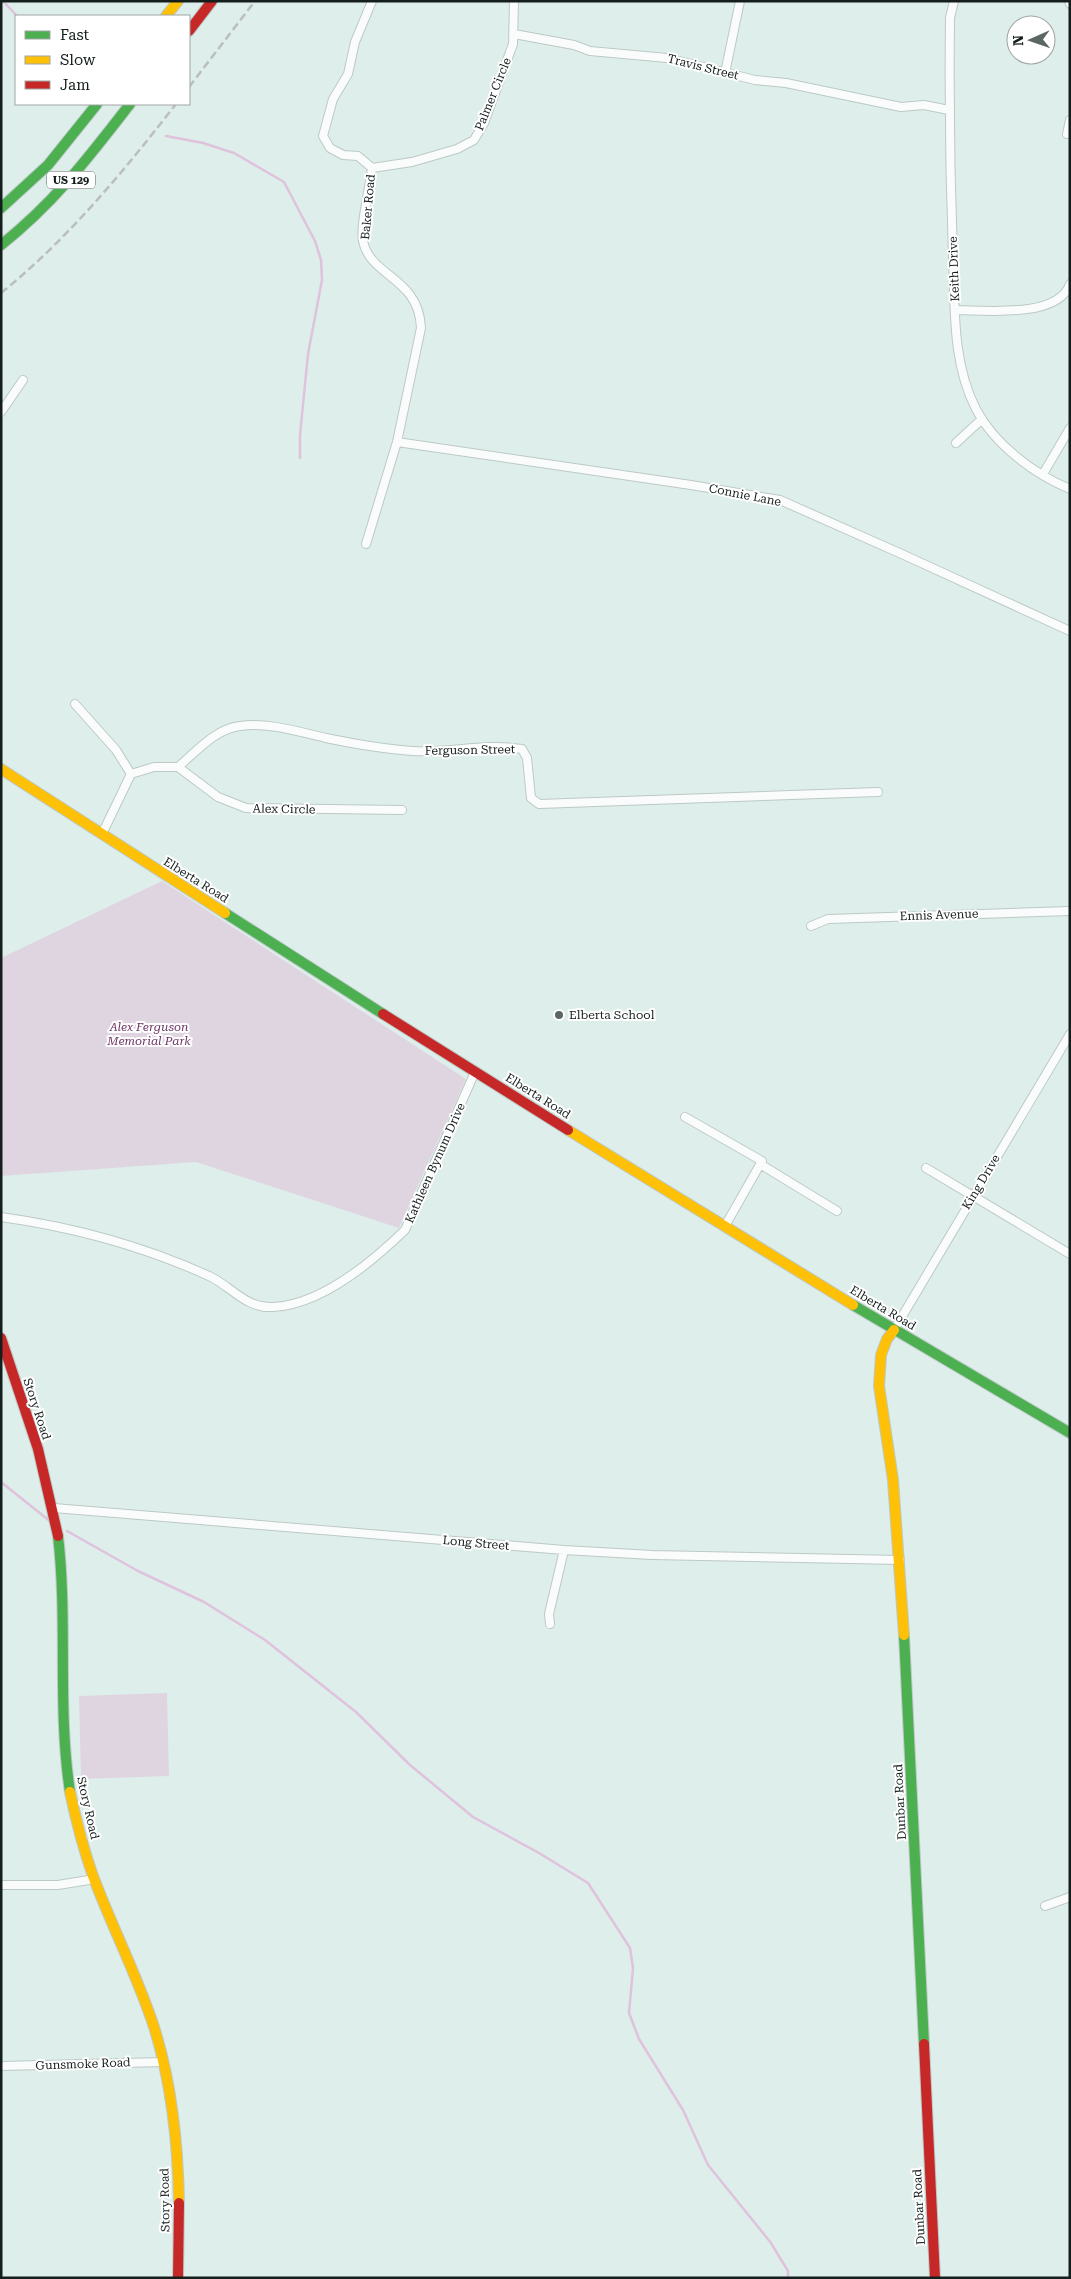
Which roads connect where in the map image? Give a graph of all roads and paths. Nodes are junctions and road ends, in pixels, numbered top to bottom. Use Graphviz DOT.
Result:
graph roads {
  1 [pos="178,1"];
  2 [pos="212,1"];
  3 [pos="372,1"];
  4 [pos="514,1"];
  5 [pos="740,1"];
  6 [pos="954,1"];
  7 [pos="167,15"];
  8 [pos="190,30"];
  9 [pos="514,34"];
  10 [pos="726,73"];
  11 [pos="96,105"];
  12 [pos="129,105"];
  13 [pos="949,110"];
  14 [pos="1070,120"];
  15 [pos="1067,134"];
  16 [pos="372,168"];
  17 [pos="1,208"];
  18 [pos="1,245"];
  19 [pos="1070,284"];
  20 [pos="955,310"];
  21 [pos="23,380"];
  22 [pos="1,412"];
  23 [pos="982,419"];
  24 [pos="1070,428"];
  25 [pos="397,442"];
  26 [pos="956,443"];
  27 [pos="1043,474"];
  28 [pos="1070,489"];
  29 [pos="366,544"];
  30 [pos="1070,631"];
  31 [pos="75,704"];
  32 [pos="178,767"];
  33 [pos="1,769"];
  34 [pos="131,774"];
  35 [pos="878,792"];
  36 [pos="402,810"];
  37 [pos="102,834"];
  38 [pos="1070,910"];
  39 [pos="810,926"];
  40 [pos="1070,1034"];
  41 [pos="475,1072"];
  42 [pos="685,1117"];
  43 [pos="760,1164"];
  44 [pos="926,1168"];
  45 [pos="972,1197"];
  46 [pos="837,1212"];
  47 [pos="1,1217"];
  48 [pos="725,1226"];
  49 [pos="1070,1254"];
  50 [pos="894,1330"];
  51 [pos="1,1338"];
  52 [pos="1070,1433"];
  53 [pos="54,1508"];
  54 [pos="564,1550"];
  55 [pos="900,1560"];
  56 [pos="550,1624"];
  57 [pos="95,1879"];
  58 [pos="1,1885"];
  59 [pos="1070,1897"];
  60 [pos="1045,1906"];
  61 [pos="164,2062"];
  62 [pos="1,2066"];
  63 [pos="178,2278"];
  64 [pos="935,2278"];
  1 -- 7 [label="street"];
  2 -- 8 [label="street"];
  3 -- 16 [label="street, Baker Road"];
  4 -- 9 [label="street, Palmer Circle"];
  5 -- 10 [label="street"];
  6 -- 13 [label="street, Keith Drive"];
  9 -- 10 [label="street, Travis Street"];
  9 -- 16 [label="street, Palmer Circle"];
  10 -- 13 [label="street, Travis Street"];
  11 -- 17 [label="street, US 129"];
  12 -- 18 [label="street, US 129"];
  13 -- 20 [label="street, Keith Drive"];
  14 -- 15 [label="street"];
  16 -- 25 [label="street, Baker Road"];
  19 -- 20 [label="street"];
  20 -- 23 [label="street, Keith Drive"];
  21 -- 22 [label="street"];
  23 -- 26 [label="street"];
  23 -- 27 [label="street, Keith Drive"];
  24 -- 27 [label="street"];
  25 -- 29 [label="street, Baker Road"];
  25 -- 30 [label="street, Connie Lane"];
  27 -- 28 [label="street, Keith Drive"];
  31 -- 34 [label="street"];
  32 -- 34 [label="street"];
  32 -- 35 [label="street, Ferguson Street"];
  32 -- 36 [label="street, Alex Circle"];
  33 -- 37 [label="street, Elberta Road"];
  34 -- 37 [label="street"];
  37 -- 41 [label="street, Elberta Road"];
  38 -- 39 [label="street, Ennis Avenue"];
  40 -- 45 [label="street, King Drive"];
  41 -- 47 [label="street, Kathleen Bynum Drive"];
  41 -- 48 [label="street, Elberta Road"];
  42 -- 43 [label="street"];
  43 -- 46 [label="street"];
  43 -- 48 [label="street"];
  44 -- 45 [label="street"];
  45 -- 49 [label="street"];
  45 -- 50 [label="street, King Drive"];
  48 -- 50 [label="street, Elberta Road"];
  50 -- 52 [label="street, Elberta Road"];
  50 -- 55 [label="street, Dunbar Road"];
  51 -- 53 [label="street, Story Road"];
  53 -- 54 [label="street, Long Street"];
  53 -- 57 [label="street, Story Road"];
  54 -- 55 [label="street, Long Street"];
  54 -- 56 [label="street"];
  55 -- 64 [label="street, Dunbar Road"];
  57 -- 58 [label="street"];
  57 -- 61 [label="street, Story Road"];
  59 -- 60 [label="street"];
  61 -- 62 [label="street, Gunsmoke Road"];
  61 -- 63 [label="street, Story Road"];
}
